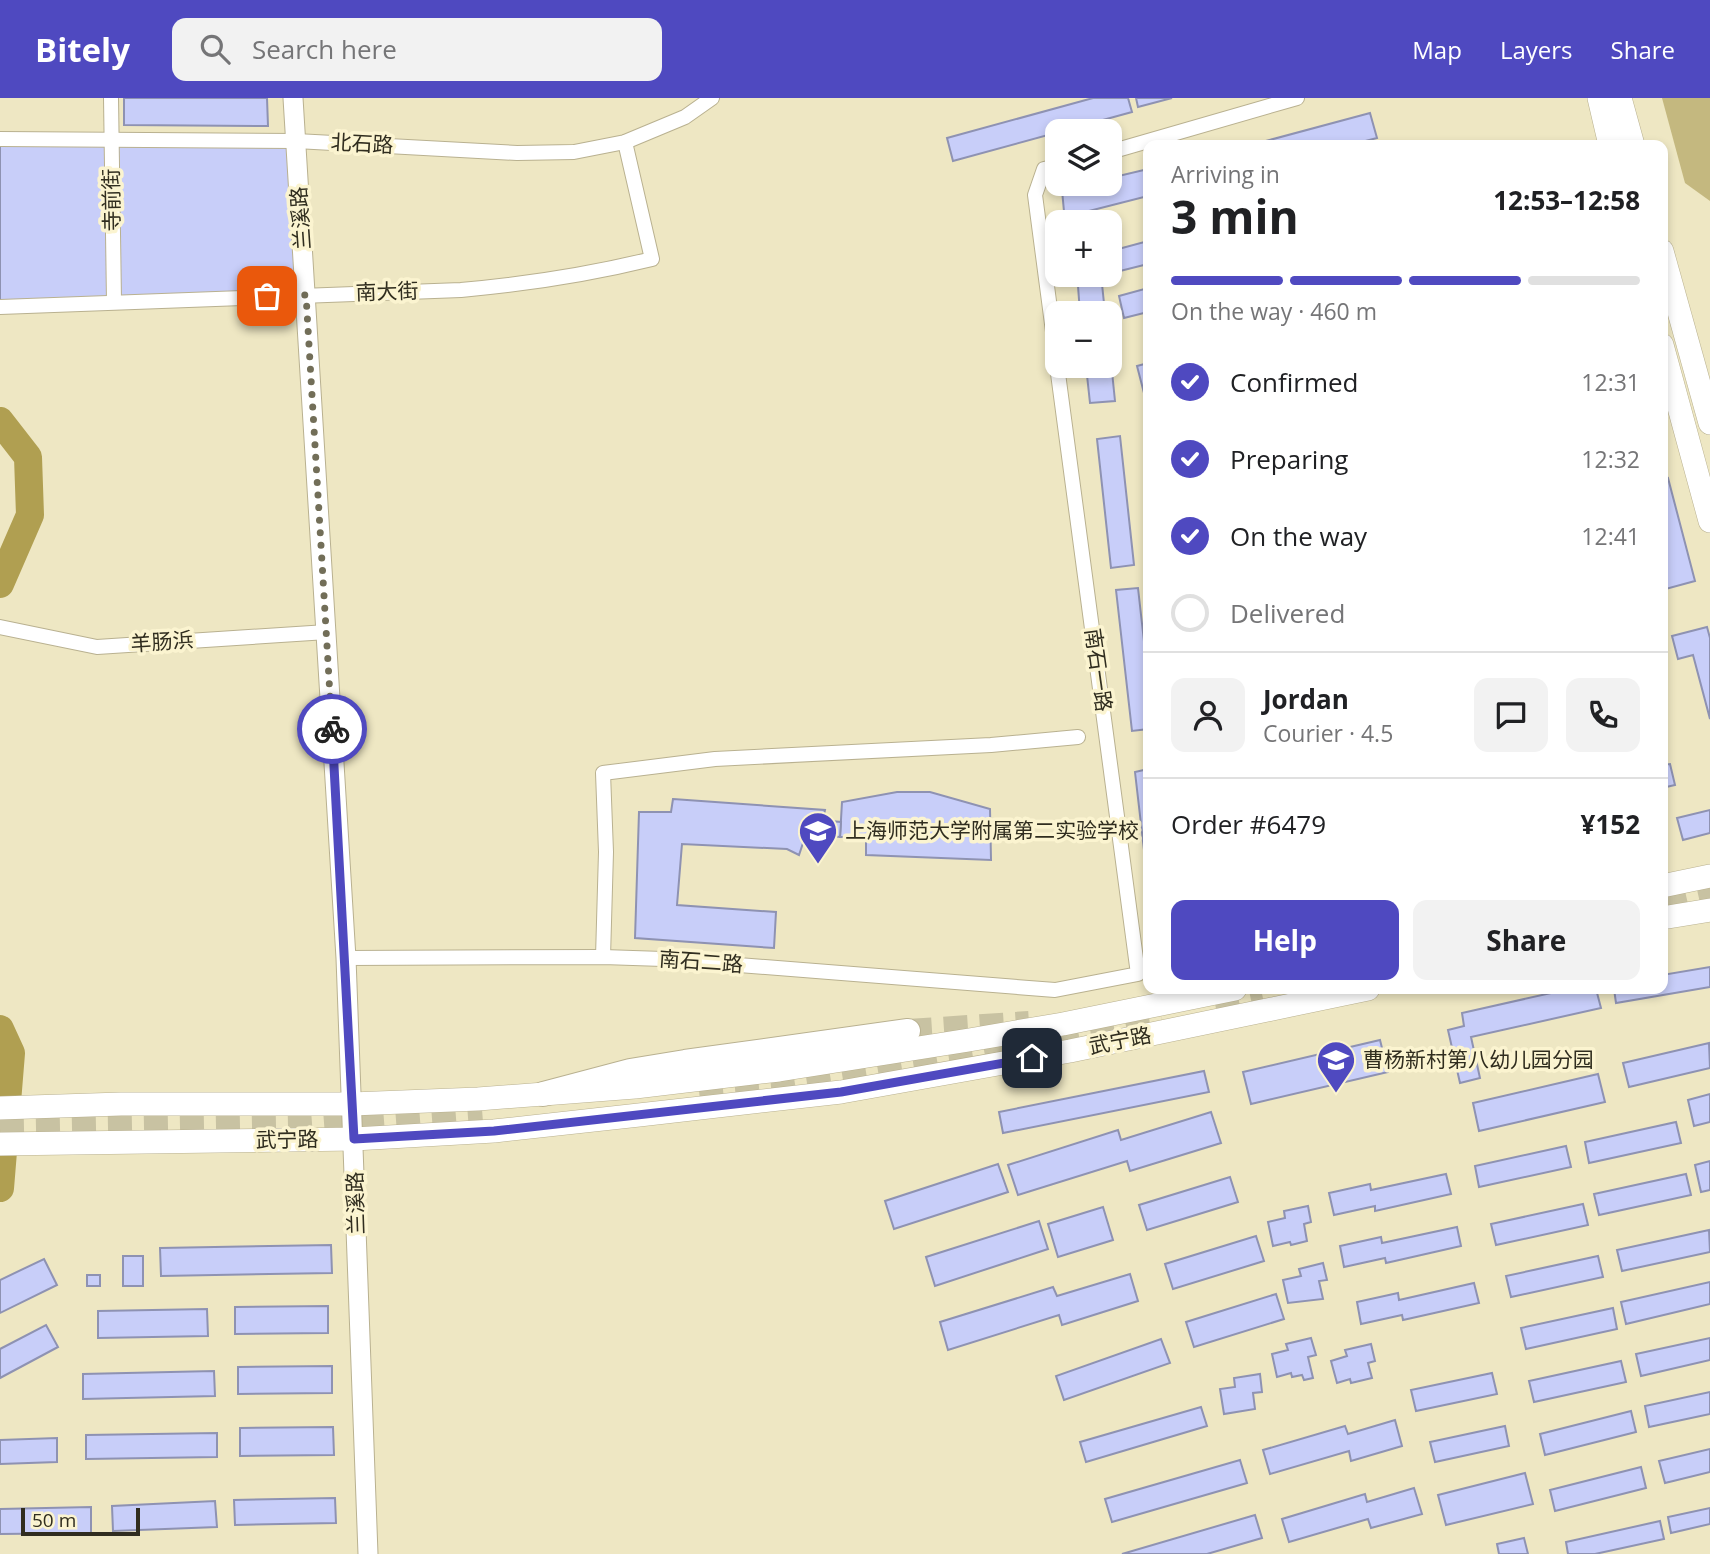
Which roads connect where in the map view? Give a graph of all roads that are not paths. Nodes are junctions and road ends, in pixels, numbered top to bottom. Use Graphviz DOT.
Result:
graph roads {
  1 [pos="111,98"];
  2 [pos="293,98"];
  3 [pos="712,98"];
  4 [pos="1297,98"];
  5 [pos="1599,98"];
  6 [pos="1620,98"];
  7 [pos="0,139"];
  8 [pos="112,140"];
  9 [pos="1152,140"];
  10 [pos="1610,140"];
  11 [pos="1632,140"];
  12 [pos="296,141"];
  13 [pos="625,142"];
  14 [pos="1143,142"];
  15 [pos="1122,149"];
  16 [pos="1045,178"];
  17 [pos="1668,272"];
  18 [pos="306,295"];
  19 [pos="114,301"];
  20 [pos="1049,301"];
  21 [pos="0,307"];
  22 [pos="1668,367"];
  23 [pos="1059,378"];
  24 [pos="1710,423"];
  25 [pos="1710,521"];
  26 [pos="6,629"];
  27 [pos="327,632"];
  28 [pos="1078,737"];
  29 [pos="1710,876"];
  30 [pos="1668,885"];
  31 [pos="1710,910"];
  32 [pos="1668,917"];
  33 [pos="603,957"];
  34 [pos="346,958"];
  35 [pos="1138,974"];
  36 [pos="1210,994"];
  37 [pos="1344,994"];
  38 [pos="908,1031"];
  39 [pos="543,1094"];
  40 [pos="352,1104"];
  41 [pos="0,1108"];
  42 [pos="354,1139"];
  43 [pos="0,1144"];
  44 [pos="368,1554"];
  1 -- 8 [label="street, 寺前街"];
  2 -- 12 [label="street, 兰溪路"];
  3 -- 13 [label="street, 北石路"];
  4 -- 9 [label="street"];
  5 -- 10 [label="main road"];
  6 -- 11 [label="main road"];
  7 -- 8 [label="street, 北石路"];
  8 -- 12 [label="street, 北石路"];
  8 -- 19 [label="street, 寺前街"];
  12 -- 13 [label="street, 北石路"];
  12 -- 18 [label="street, 兰溪路"];
  13 -- 18 [label="street, 南大街"];
  14 -- 15 [label="street"];
  16 -- 20 [label="street, 南石一路"];
  17 -- 24 [label="main road"];
  18 -- 19 [label="street, 南大街"];
  18 -- 27 [label="street, 兰溪路"];
  19 -- 21 [label="street, 南大街"];
  22 -- 25 [label="main road"];
  23 -- 35 [label="street, 南石一路"];
  26 -- 27 [label="street, 羊肠浜"];
  27 -- 34 [label="street, 兰溪路"];
  28 -- 33 [label="street"];
  29 -- 30 [label="main road"];
  31 -- 32 [label="main road"];
  33 -- 34 [label="street, 南石二路"];
  33 -- 35 [label="street, 南石二路"];
  34 -- 40 [label="street, 兰溪路"];
  36 -- 39 [label="main road, 武宁路"];
  37 -- 42 [label="main road, 武宁路"];
  38 -- 39 [label="highway"];
  39 -- 40 [label="main road, 武宁路"];
  40 -- 41 [label="main road, 武宁路"];
  40 -- 42 [label="street, 兰溪路"];
  42 -- 43 [label="main road, 武宁路"];
  42 -- 44 [label="street, 兰溪路"];
}
